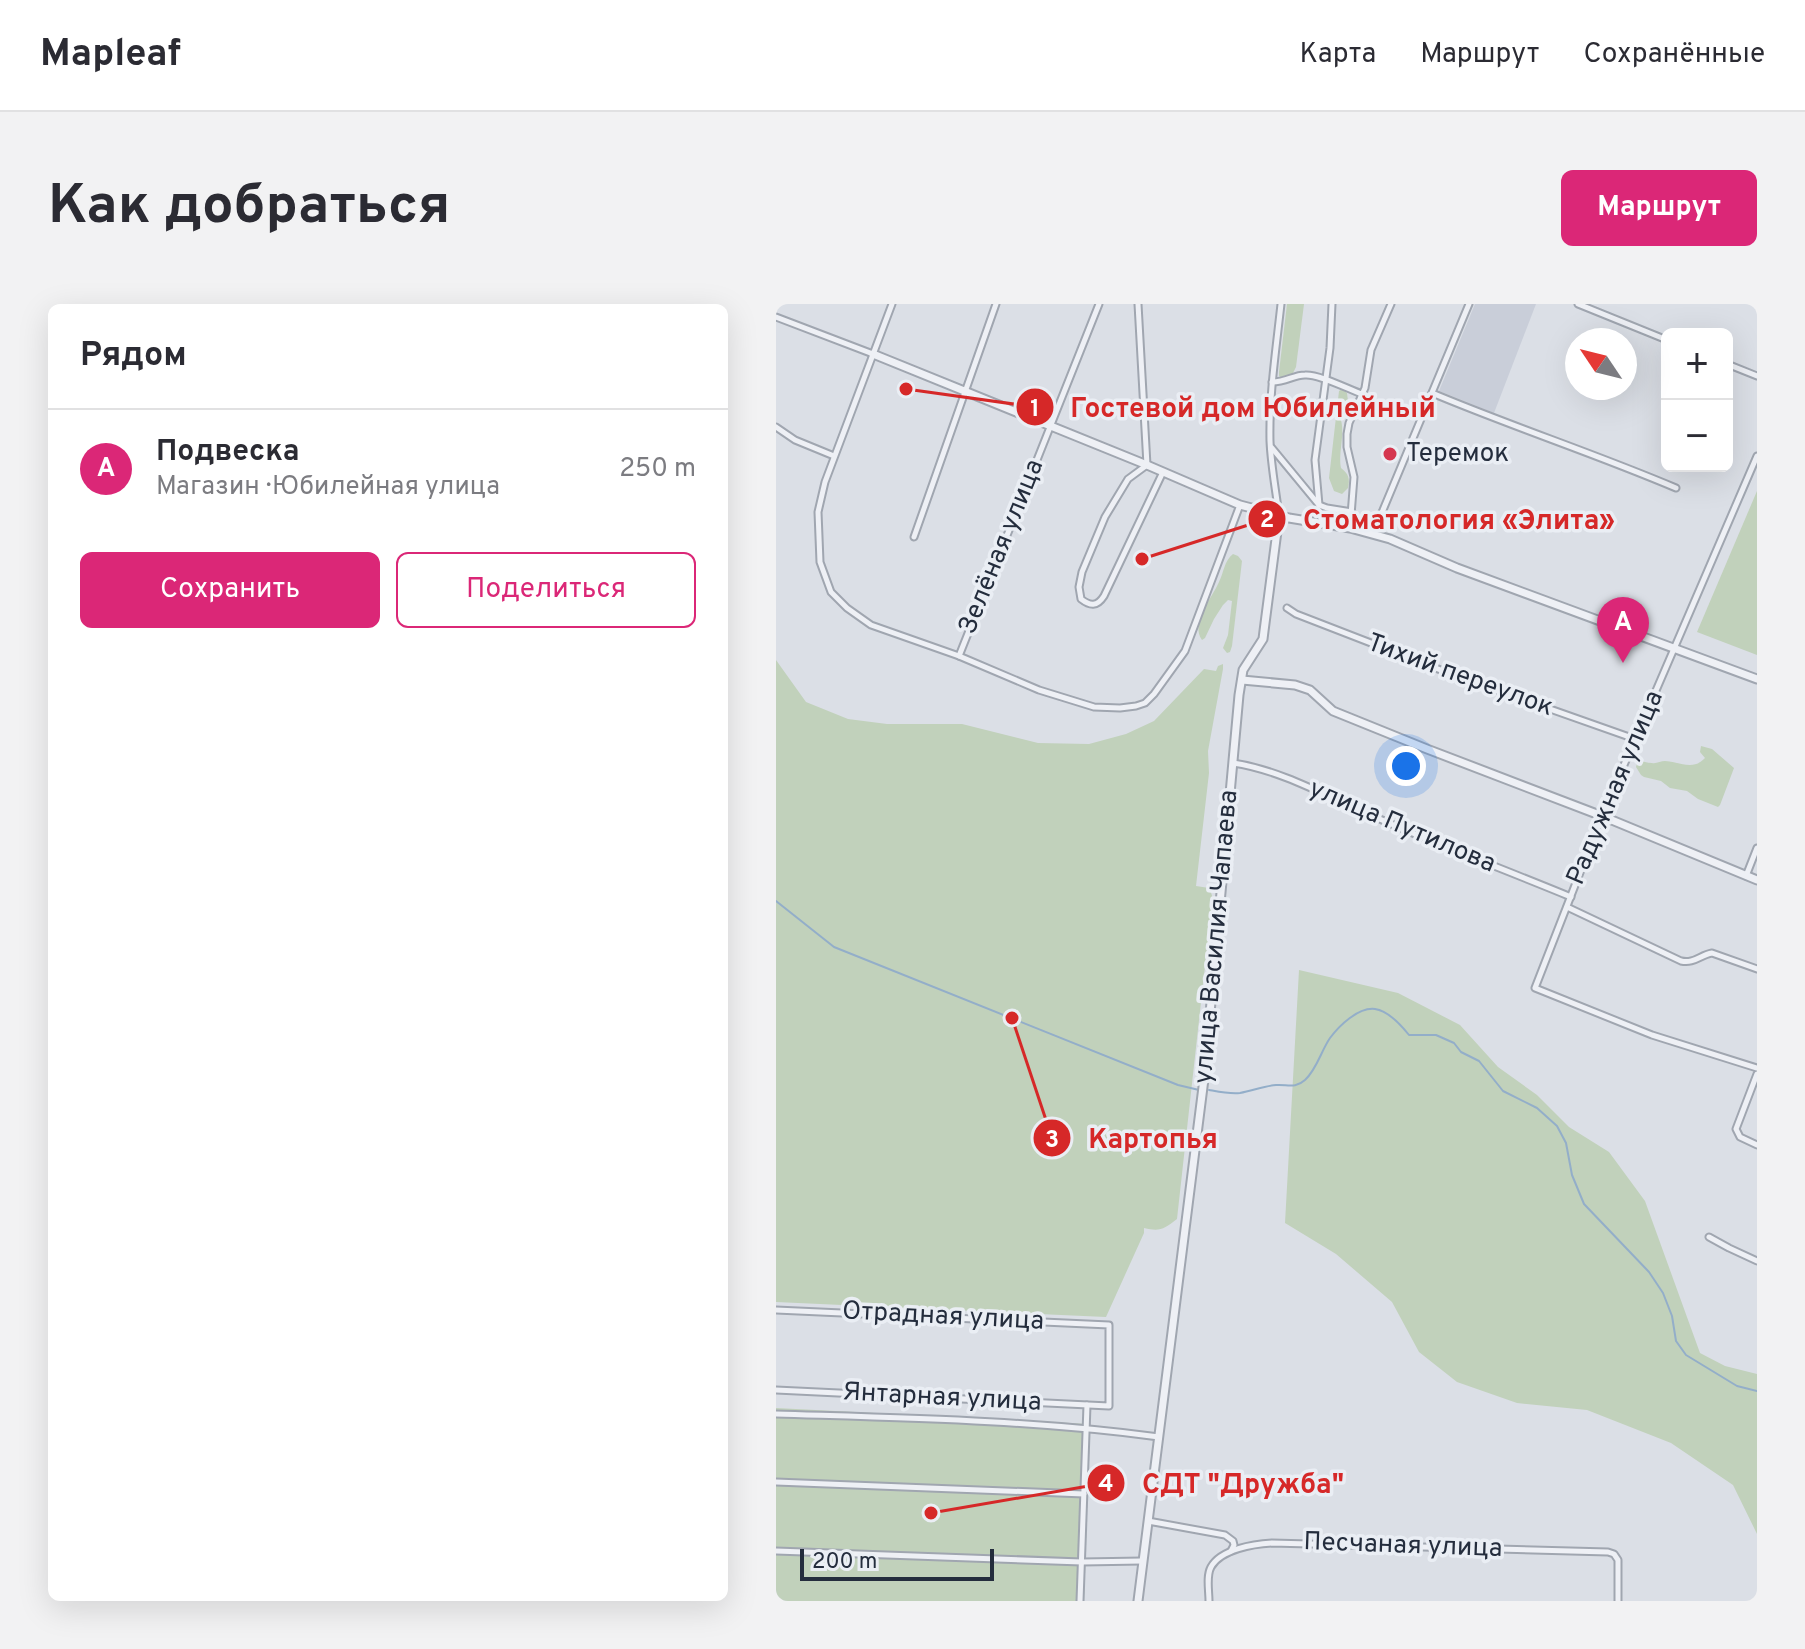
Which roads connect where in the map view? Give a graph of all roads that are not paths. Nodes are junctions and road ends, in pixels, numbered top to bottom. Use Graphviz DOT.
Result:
graph roads {
  1 [pos="892,304"];
  2 [pos="996,304"];
  3 [pos="1099,304"];
  4 [pos="1138,304"];
  5 [pos="1281,304"];
  6 [pos="1332,304"];
  7 [pos="1391,304"];
  8 [pos="1469,304"];
  9 [pos="1578,304"];
  10 [pos="776,317"];
  11 [pos="1661,338"];
  12 [pos="873,354"];
  13 [pos="1733,366"];
  14 [pos="1757,376"];
  15 [pos="1325,380"];
  16 [pos="1272,382"];
  17 [pos="966,391"];
  18 [pos="1432,393"];
  19 [pos="1363,394"];
  20 [pos="1051,426"];
  21 [pos="776,427"];
  22 [pos="1270,445"];
  23 [pos="834,456"];
  24 [pos="1757,456"];
  25 [pos="1147,465"];
  26 [pos="1163,472"];
  27 [pos="1676,488"];
  28 [pos="1240,505"];
  29 [pos="1319,505"];
  30 [pos="1352,512"];
  31 [pos="1279,516"];
  32 [pos="1350,528"];
  33 [pos="1367,533"];
  34 [pos="914,537"];
  35 [pos="1287,608"];
  36 [pos="1675,648"];
  37 [pos="959,656"];
  38 [pos="1757,679"];
  39 [pos="1242,680"];
  40 [pos="1635,739"];
  41 [pos="1233,763"];
  42 [pos="1602,816"];
  43 [pos="1757,848"];
  44 [pos="1746,876"];
  45 [pos="1757,880"];
  46 [pos="1571,897"];
  47 [pos="1567,907"];
  48 [pos="1757,969"];
  49 [pos="1757,1071"];
  50 [pos="1757,1145"];
  51 [pos="1709,1237"];
  52 [pos="1757,1261"];
  53 [pos="776,1310"];
  54 [pos="776,1390"];
  55 [pos="1087,1405"];
  56 [pos="1109,1406"];
  57 [pos="776,1414"];
  58 [pos="1087,1427"];
  59 [pos="1159,1437"];
  60 [pos="776,1482"];
  61 [pos="1084,1494"];
  62 [pos="1148,1521"];
  63 [pos="776,1551"];
  64 [pos="1229,1553"];
  65 [pos="1142,1561"];
  66 [pos="1082,1562"];
  67 [pos="1080,1601"];
  68 [pos="1138,1601"];
  69 [pos="1209,1601"];
  70 [pos="1618,1601"];
  1 -- 12 [label="street"];
  2 -- 17 [label="street"];
  3 -- 20 [label="street, Зелёная улица"];
  4 -- 25 [label="street"];
  5 -- 16 [label="street"];
  6 -- 15 [label="street"];
  7 -- 19 [label="street"];
  8 -- 18 [label="street"];
  9 -- 11 [label="street"];
  10 -- 12 [label="street"];
  12 -- 17 [label="street"];
  12 -- 23 [label="street"];
  13 -- 14 [label="street"];
  15 -- 16 [label="street"];
  15 -- 19 [label="street"];
  15 -- 29 [label="street"];
  16 -- 22 [label="street"];
  17 -- 20 [label="street"];
  17 -- 34 [label="street"];
  18 -- 27 [label="street"];
  18 -- 33 [label="street"];
  19 -- 30 [label="street"];
  20 -- 25 [label="street"];
  20 -- 37 [label="street, Зелёная улица"];
  21 -- 23 [label="street"];
  22 -- 29 [label="street"];
  22 -- 31 [label="street"];
  23 -- 37 [label="street"];
  24 -- 36 [label="street, Радужная улица"];
  25 -- 26 [label="street"];
  25 -- 26 [label="street"];
  26 -- 28 [label="street"];
  28 -- 31 [label="street"];
  28 -- 37 [label="street"];
  29 -- 30 [label="street"];
  30 -- 32 [label="street"];
  31 -- 32 [label="street"];
  31 -- 39 [label="street, улица Василия Чапаева"];
  32 -- 33 [label="street"];
  33 -- 36 [label="street"];
  35 -- 40 [label="street, Тихий переулок"];
  36 -- 38 [label="street"];
  36 -- 40 [label="street, Радужная улица"];
  39 -- 41 [label="street, улица Василия Чапаева"];
  39 -- 42 [label="street"];
  40 -- 42 [label="street, Радужная улица"];
  41 -- 46 [label="street, улица Путилова"];
  41 -- 59 [label="street, улица Василия Чапаева"];
  42 -- 44 [label="street"];
  42 -- 46 [label="street, Радужная улица"];
  43 -- 44 [label="street"];
  44 -- 45 [label="street"];
  46 -- 47 [label="street, Радужная улица"];
  47 -- 48 [label="street"];
  47 -- 49 [label="street, Радужная улица"];
  49 -- 50 [label="street"];
  51 -- 52 [label="street"];
  53 -- 56 [label="street, Отрадная улица"];
  54 -- 55 [label="street, Янтарная улица"];
  55 -- 56 [label="street, Янтарная улица"];
  55 -- 58 [label="street"];
  57 -- 58 [label="street, Янтарная улица"];
  58 -- 59 [label="street, Янтарная улица"];
  58 -- 61 [label="street"];
  59 -- 62 [label="street, улица Василия Чапаева"];
  60 -- 61 [label="street"];
  61 -- 66 [label="street"];
  62 -- 64 [label="street"];
  62 -- 65 [label="street, улица Василия Чапаева"];
  63 -- 66 [label="street"];
  64 -- 69 [label="street"];
  64 -- 70 [label="street, Песчаная улица"];
  65 -- 66 [label="street"];
  65 -- 68 [label="street, улица Василия Чапаева"];
  66 -- 67 [label="street"];
}
